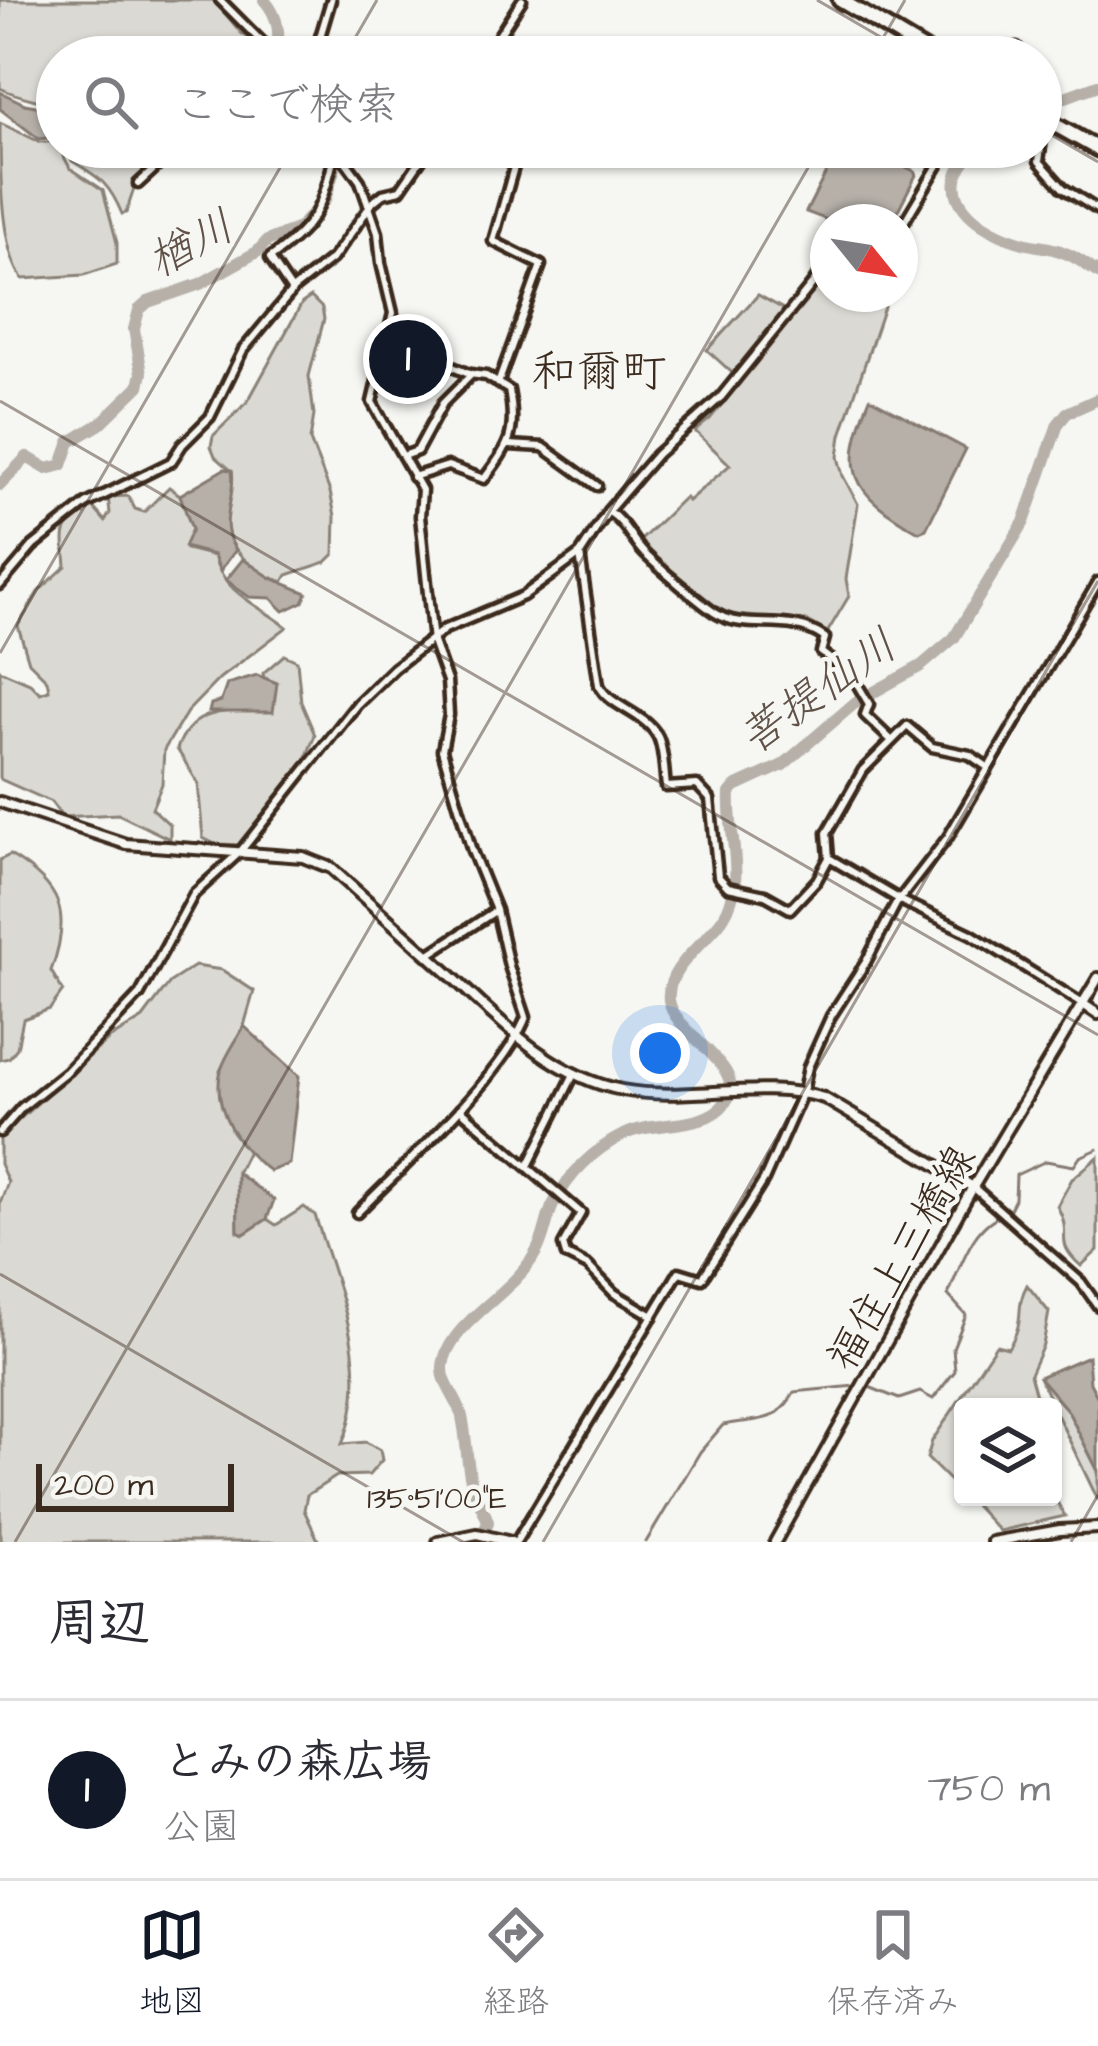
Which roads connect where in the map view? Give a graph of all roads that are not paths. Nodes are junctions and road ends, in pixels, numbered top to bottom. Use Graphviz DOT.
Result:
graph roads {
  1 [pos="220,0"];
  2 [pos="332,0"];
  3 [pos="522,0"];
  4 [pos="840,0"];
  5 [pos="256,36"];
  6 [pos="321,36"];
  7 [pos="499,36"];
  8 [pos="901,36"];
  9 [pos="1062,127"];
  10 [pos="1098,149"];
  11 [pos="155,168"];
  12 [pos="331,168"];
  13 [pos="351,168"];
  14 [pos="415,168"];
  15 [pos="514,168"];
  16 [pos="936,168"];
  17 [pos="1043,168"];
  18 [pos="138,184"];
  19 [pos="915,204"];
  20 [pos="368,208"];
  21 [pos="1098,210"];
  22 [pos="810,288"];
  23 [pos="292,291"];
  24 [pos="393,328"];
  25 [pos="472,374"];
  26 [pos="499,381"];
  27 [pos="508,445"];
  28 [pos="403,456"];
  29 [pos="413,477"];
  30 [pos="597,486"];
  31 [pos="608,511"];
  32 [pos="580,554"];
  33 [pos="1098,582"];
  34 [pos="0,585"];
  35 [pos="433,642"];
  36 [pos="890,739"];
  37 [pos="986,766"];
  38 [pos="0,802"];
  39 [pos="240,852"];
  40 [pos="830,858"];
  41 [pos="902,901"];
  42 [pos="496,910"];
  43 [pos="428,955"];
  44 [pos="1098,978"];
  45 [pos="1083,1004"];
  46 [pos="1098,1014"];
  47 [pos="518,1037"];
  48 [pos="574,1074"];
  49 [pos="803,1092"];
  50 [pos="459,1108"];
  51 [pos="0,1132"];
  52 [pos="528,1166"];
  53 [pos="973,1187"];
  54 [pos="357,1213"];
  55 [pos="1097,1300"];
  56 [pos="653,1316"];
  57 [pos="1098,1528"];
  58 [pos="438,1542"];
  59 [pos="513,1542"];
  60 [pos="775,1542"];
  61 [pos="992,1542"];
  1 -- 5 [label="street"];
  2 -- 6 [label="street"];
  3 -- 7 [label="street"];
  4 -- 8 [label="highway"];
  9 -- 10 [label="highway"];
  11 -- 18 [label="street"];
  12 -- 23 [label="street"];
  13 -- 20 [label="street"];
  14 -- 20 [label="street"];
  15 -- 26 [label="street"];
  16 -- 19 [label="street"];
  17 -- 21 [label="street"];
  20 -- 23 [label="street"];
  20 -- 24 [label="street"];
  22 -- 31 [label="street"];
  23 -- 34 [label="street"];
  24 -- 25 [label="street"];
  24 -- 28 [label="street"];
  25 -- 26 [label="street"];
  25 -- 28 [label="street"];
  26 -- 27 [label="street"];
  27 -- 29 [label="street"];
  27 -- 30 [label="street"];
  28 -- 29 [label="street"];
  29 -- 35 [label="street"];
  31 -- 32 [label="street"];
  31 -- 36 [label="street"];
  32 -- 35 [label="street"];
  32 -- 40 [label="street"];
  33 -- 37 [label="street"];
  35 -- 39 [label="street"];
  35 -- 42 [label="street"];
  36 -- 37 [label="street"];
  36 -- 40 [label="street"];
  37 -- 41 [label="street"];
  38 -- 39 [label="street"];
  39 -- 43 [label="street"];
  39 -- 51 [label="street"];
  40 -- 41 [label="street"];
  41 -- 45 [label="street"];
  41 -- 49 [label="street"];
  42 -- 43 [label="street"];
  42 -- 47 [label="street"];
  43 -- 47 [label="street"];
  44 -- 45 [label="street, 福住上三橋線"];
  45 -- 46 [label="street"];
  45 -- 53 [label="street, 福住上三橋線"];
  47 -- 48 [label="street"];
  47 -- 50 [label="street"];
  48 -- 49 [label="street"];
  48 -- 52 [label="street"];
  49 -- 53 [label="street"];
  49 -- 56 [label="street"];
  50 -- 52 [label="street"];
  50 -- 54 [label="street"];
  52 -- 56 [label="street"];
  53 -- 55 [label="street"];
  53 -- 60 [label="street, 福住上三橋線"];
  56 -- 59 [label="street"];
  57 -- 61 [label="street"];
  58 -- 59 [label="street"];
}
